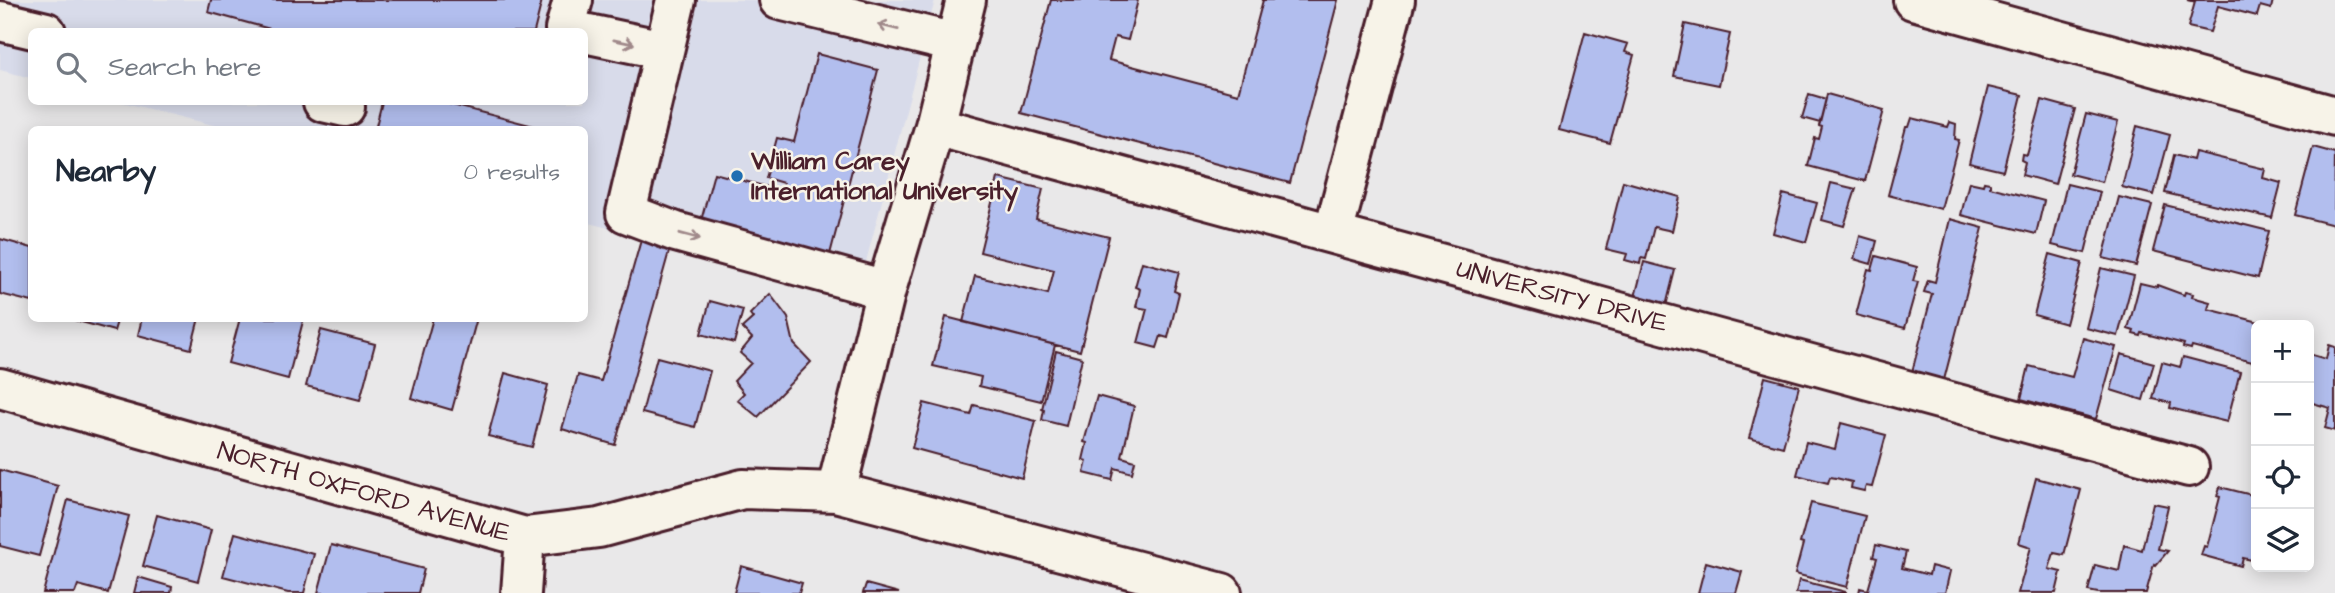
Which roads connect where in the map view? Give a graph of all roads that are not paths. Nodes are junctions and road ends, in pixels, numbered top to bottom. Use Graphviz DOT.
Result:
graph roads {
  1 [pos="573,0"];
  2 [pos="676,0"];
  3 [pos="779,0"];
  4 [pos="966,0"];
  5 [pos="1395,0"];
  6 [pos="1913,0"];
  7 [pos="0,21"];
  8 [pos="29,28"];
  9 [pos="565,28"];
  10 [pos="588,34"];
  11 [pos="954,43"];
  12 [pos="664,50"];
  13 [pos="2335,116"];
  14 [pos="935,126"];
  15 [pos="1333,234"];
  16 [pos="886,290"];
  17 [pos="0,388"];
  18 [pos="2189,467"];
  19 [pos="836,492"];
  20 [pos="525,537"];
  21 [pos="521,593"];
  22 [pos="1222,593"];
  1 -- 9 [label="street"];
  2 -- 12 [label="street"];
  11 -- 3 [label="street, one-way"];
  4 -- 11 [label="street"];
  5 -- 15 [label="street"];
  6 -- 13 [label="street"];
  7 -- 8 [label="street"];
  10 -- 12 [label="street, one-way"];
  11 -- 14 [label="street"];
  12 -- 16 [label="street, one-way"];
  14 -- 15 [label="street, UNIVERSITY DRIVE"];
  14 -- 16 [label="street"];
  15 -- 18 [label="street, UNIVERSITY DRIVE"];
  16 -- 19 [label="street"];
  17 -- 20 [label="street, NORTH OXFORD AVENUE"];
  19 -- 20 [label="street, NORTH OXFORD AVENUE"];
  19 -- 22 [label="street, NORTH OXFORD AVENUE"];
  20 -- 21 [label="street"];
}
